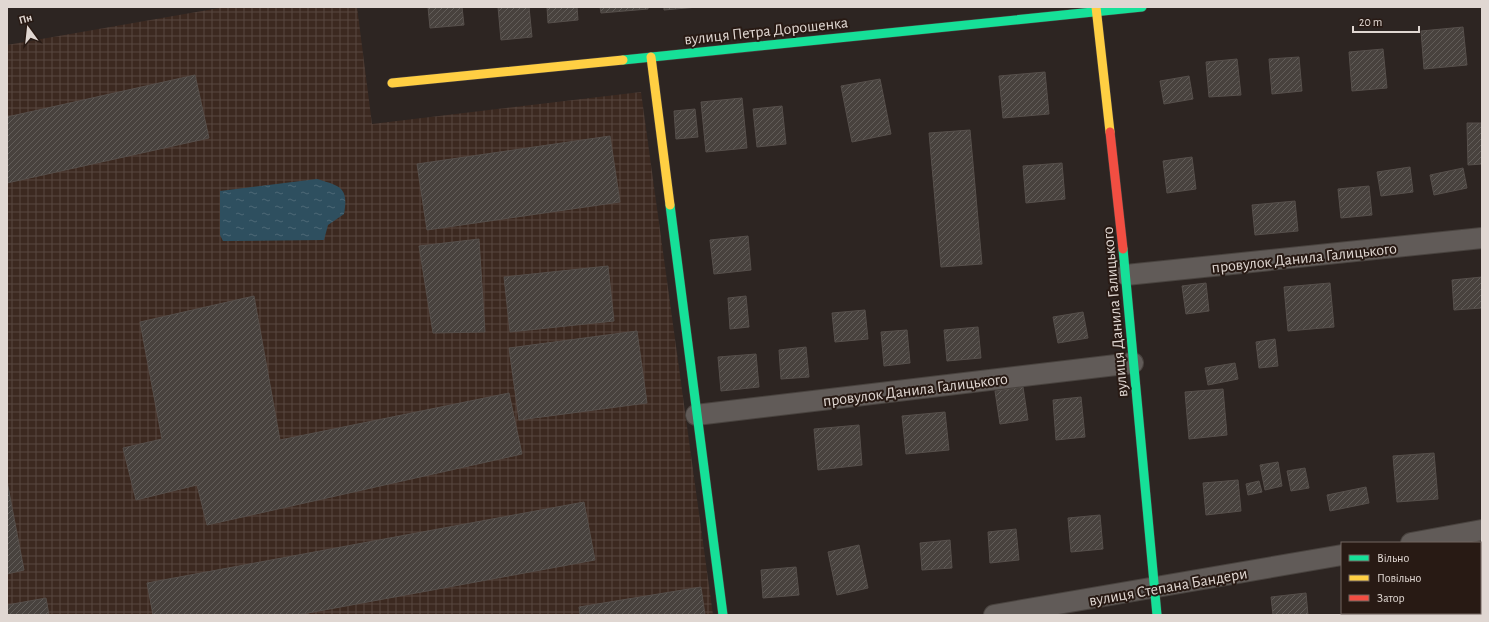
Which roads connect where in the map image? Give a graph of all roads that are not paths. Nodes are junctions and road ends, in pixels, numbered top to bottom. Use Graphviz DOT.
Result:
graph roads {
  1 [pos="1142,7"];
  2 [pos="1096,10"];
  3 [pos="651,57"];
  4 [pos="392,83"];
  5 [pos="1482,238"];
  6 [pos="1126,275"];
  7 [pos="1134,363"];
  8 [pos="696,415"];
  9 [pos="1482,530"];
  10 [pos="1416,542"];
  11 [pos="1341,555"];
  12 [pos="1154,588"];
  13 [pos="722,615"];
  14 [pos="994,615"];
  15 [pos="1157,615"];
  1 -- 2 [label="street, вулиця Петра Дорошенка"];
  2 -- 3 [label="street, вулиця Петра Дорошенка"];
  2 -- 6 [label="street, вулиця Данила Галицького"];
  3 -- 4 [label="street, вулиця Петра Дорошенка"];
  3 -- 8 [label="street"];
  5 -- 6 [label="street, провулок Данила Галицького"];
  6 -- 7 [label="street, вулиця Данила Галицького"];
  7 -- 8 [label="street, провулок Данила Галицького"];
  7 -- 12 [label="street, вулиця Данила Галицького"];
  8 -- 13 [label="street"];
  9 -- 10 [label="street"];
  11 -- 12 [label="street, вулиця Степана Бандери"];
  12 -- 14 [label="street, вулиця Степана Бандери"];
  12 -- 15 [label="street, вулиця Данила Галицького"];
}
